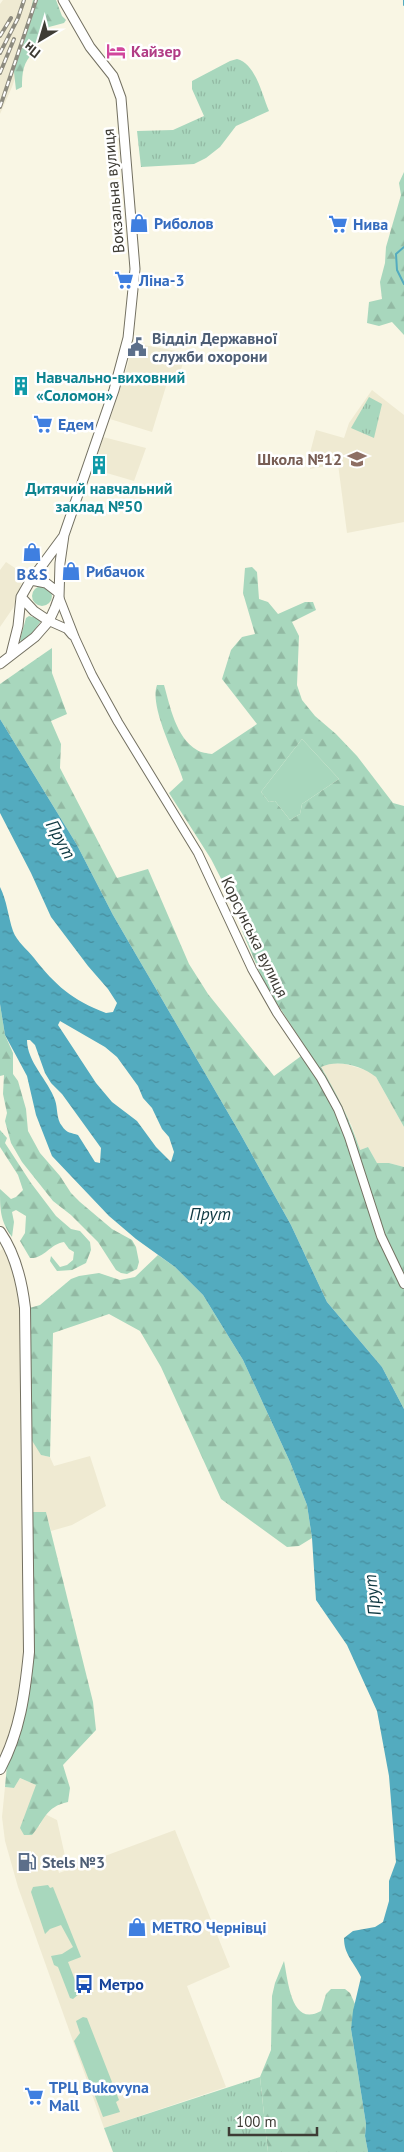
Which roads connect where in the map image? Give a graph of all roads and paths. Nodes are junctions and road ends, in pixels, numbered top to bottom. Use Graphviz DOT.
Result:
graph roads {
  1 [pos="64,0"];
  2 [pos="64,535"];
  3 [pos="31,580"];
  4 [pos="59,595"];
  5 [pos="21,597"];
  6 [pos="49,621"];
  7 [pos="75,638"];
  8 [pos="11,654"];
  9 [pos="0,664"];
  10 [pos="0,1232"];
  11 [pos="404,1284"];
  12 [pos="0,1769"];
  1 -- 2 [label="main road, Вокзальна вулиця"];
  2 -- 3 [label="main road, Вокзальна вулиця"];
  2 -- 4 [label="main road, Вокзальна вулиця"];
  3 -- 4 [label="main road"];
  3 -- 5 [label="main road, Вокзальна вулиця"];
  4 -- 6 [label="main road, Вокзальна вулиця"];
  4 -- 7 [label="main road, Корсунська вулиця"];
  5 -- 6 [label="main road"];
  5 -- 8 [label="main road"];
  6 -- 7 [label="main road, Корсунська вулиця"];
  6 -- 8 [label="main road"];
  7 -- 11 [label="main road, Корсунська вулиця"];
  8 -- 9 [label="main road"];
  10 -- 12 [label="highway"];
}
